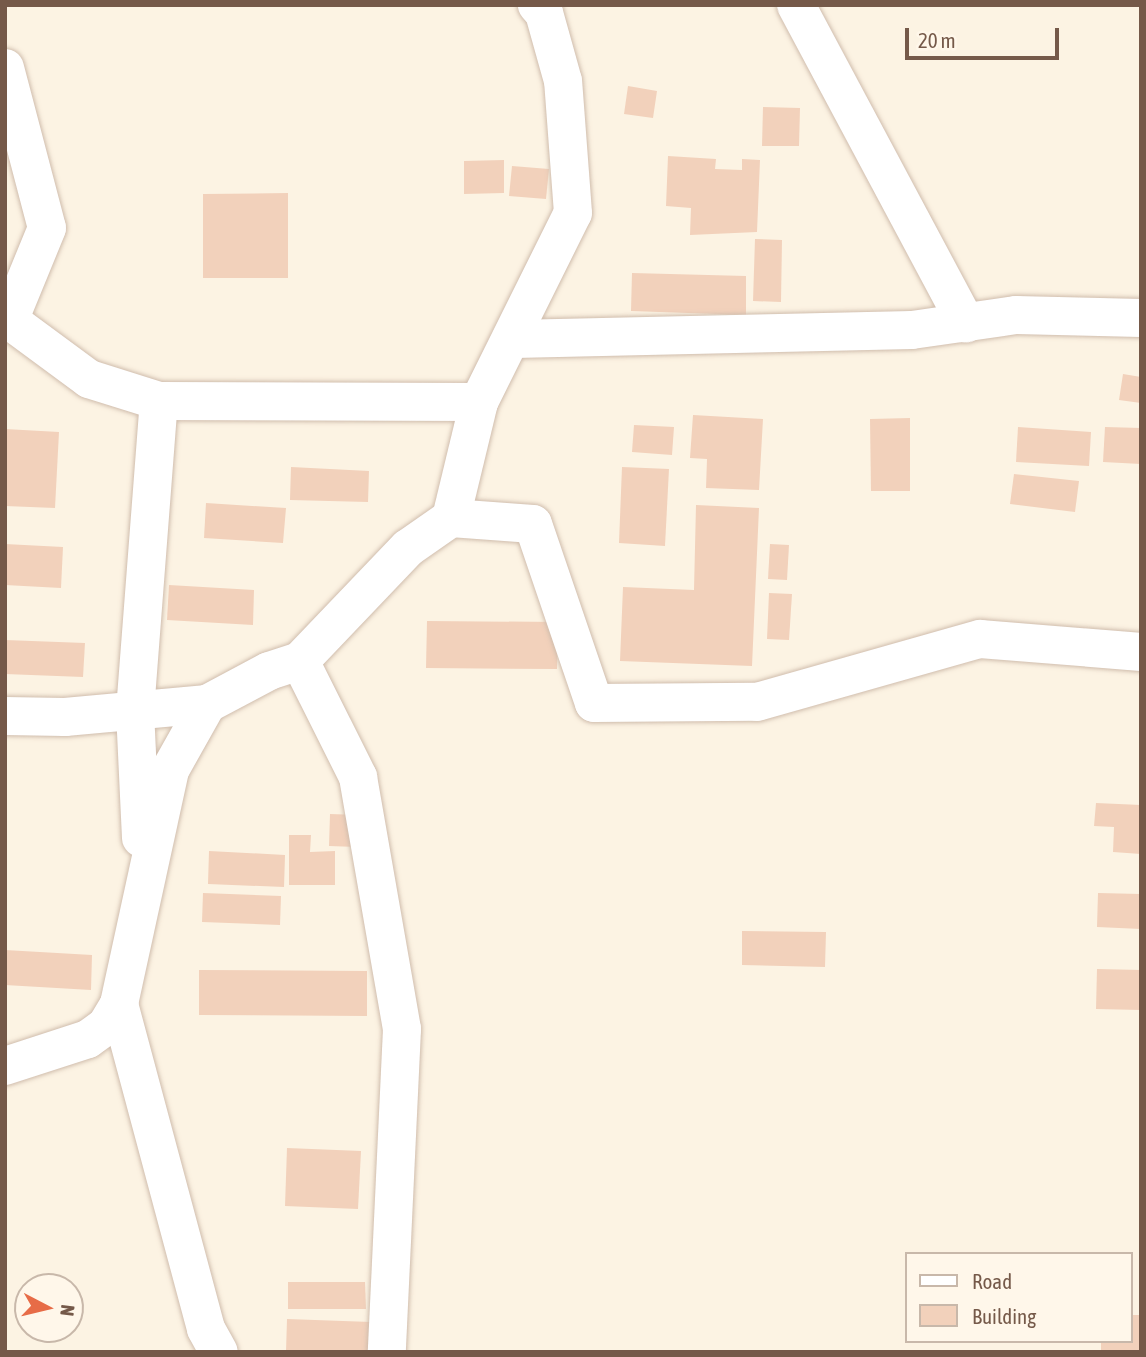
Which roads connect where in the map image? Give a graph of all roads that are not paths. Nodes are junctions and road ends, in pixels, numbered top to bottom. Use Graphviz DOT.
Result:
graph roads {
  1 [pos="537,5"];
  2 [pos="796,5"];
  3 [pos="5,68"];
  4 [pos="8,318"];
  5 [pos="1141,318"];
  6 [pos="966,323"];
  7 [pos="514,339"];
  8 [pos="159,401"];
  9 [pos="479,402"];
  10 [pos="452,518"];
  11 [pos="1141,652"];
  12 [pos="300,662"];
  13 [pos="207,704"];
  14 [pos="135,711"];
  15 [pos="5,716"];
  16 [pos="143,878"];
  17 [pos="119,1004"];
  18 [pos="5,1066"];
  19 [pos="219,1352"];
  20 [pos="387,1352"];
  1 -- 7 [label="street"];
  2 -- 6 [label="street"];
  3 -- 4 [label="street"];
  4 -- 8 [label="street"];
  5 -- 6 [label="street"];
  6 -- 7 [label="street"];
  7 -- 9 [label="street"];
  8 -- 9 [label="street"];
  8 -- 14 [label="street"];
  9 -- 10 [label="street"];
  10 -- 11 [label="street"];
  10 -- 12 [label="street"];
  12 -- 13 [label="street"];
  12 -- 20 [label="street"];
  13 -- 14 [label="street"];
  13 -- 16 [label="street"];
  14 -- 15 [label="street"];
  14 -- 16 [label="street"];
  16 -- 17 [label="street"];
  17 -- 18 [label="street"];
  17 -- 19 [label="street"];
}
